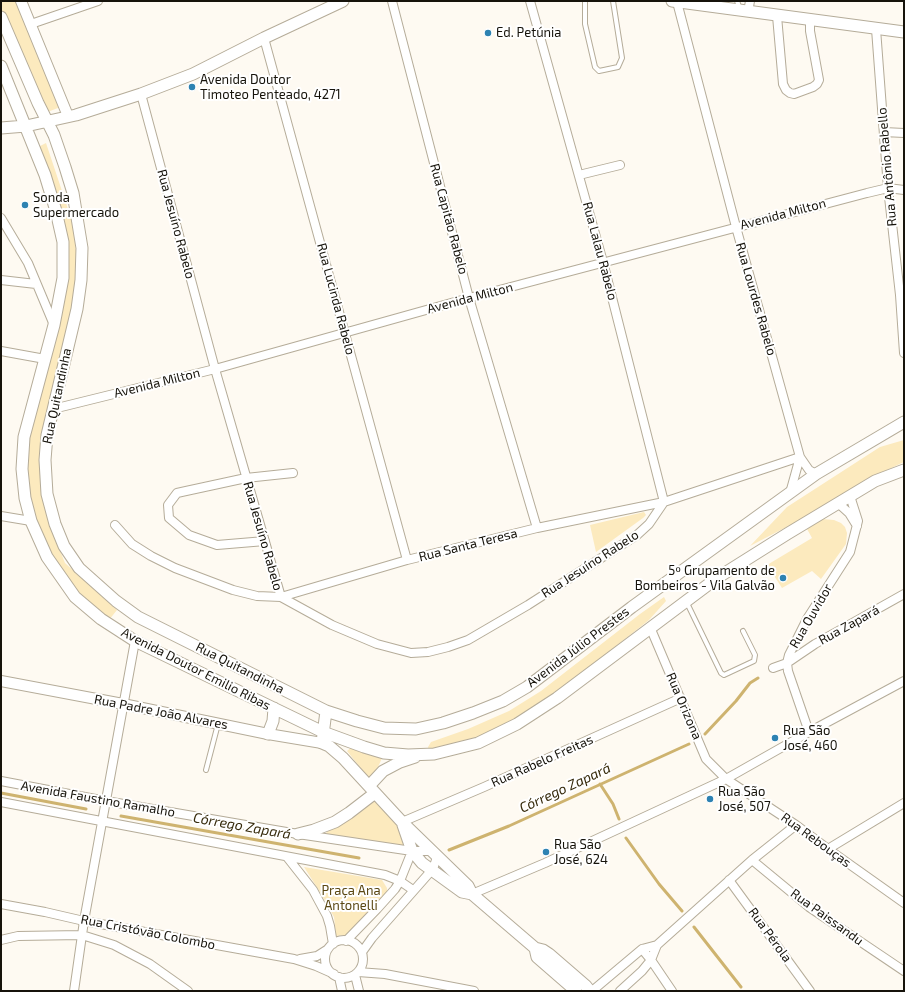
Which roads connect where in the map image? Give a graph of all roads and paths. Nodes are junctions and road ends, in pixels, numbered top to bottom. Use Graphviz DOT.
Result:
graph roads {
  1 [pos="21,1"];
  2 [pos="342,1"];
  3 [pos="392,1"];
  4 [pos="530,1"];
  5 [pos="585,1"];
  6 [pos="613,1"];
  7 [pos="672,1"];
  8 [pos="94,2"];
  9 [pos="677,2"];
  10 [pos="692,2"];
  11 [pos="744,6"];
  12 [pos="777,16"];
  13 [pos="1,17"];
  14 [pos="810,20"];
  15 [pos="31,24"];
  16 [pos="876,29"];
  17 [pos="904,32"];
  18 [pos="264,38"];
  19 [pos="1,66"];
  20 [pos="141,94"];
  21 [pos="68,116"];
  22 [pos="47,121"];
  23 [pos="26,126"];
  24 [pos="1,128"];
  25 [pos="884,132"];
  26 [pos="904,133"];
  27 [pos="620,165"];
  28 [pos="579,175"];
  29 [pos="888,188"];
  30 [pos="904,190"];
  31 [pos="1,218"];
  32 [pos="736,227"];
  33 [pos="603,262"];
  34 [pos="1,280"];
  35 [pos="36,284"];
  36 [pos="902,295"];
  37 [pos="469,298"];
  38 [pos="54,325"];
  39 [pos="346,333"];
  40 [pos="1,351"];
  41 [pos="904,353"];
  42 [pos="45,359"];
  43 [pos="215,369"];
  44 [pos="53,409"];
  45 [pos="904,422"];
  46 [pos="800,457"];
  47 [pos="904,470"];
  48 [pos="293,473"];
  49 [pos="816,474"];
  50 [pos="246,478"];
  51 [pos="790,493"];
  52 [pos="850,496"];
  53 [pos="664,502"];
  54 [pos="838,503"];
  55 [pos="1,516"];
  56 [pos="31,521"];
  57 [pos="115,525"];
  58 [pos="857,527"];
  59 [pos="538,528"];
  60 [pos="264,541"];
  61 [pos="408,560"];
  62 [pos="904,594"];
  63 [pos="281,597"];
  64 [pos="686,601"];
  65 [pos="650,627"];
  66 [pos="743,631"];
  67 [pos="135,641"];
  68 [pos="787,663"];
  69 [pos="773,668"];
  70 [pos="1,681"];
  71 [pos="904,681"];
  72 [pos="681,698"];
  73 [pos="124,704"];
  74 [pos="274,708"];
  75 [pos="326,711"];
  76 [pos="218,723"];
  77 [pos="809,732"];
  78 [pos="268,734"];
  79 [pos="323,737"];
  80 [pos="421,755"];
  81 [pos="206,770"];
  82 [pos="726,779"];
  83 [pos="1,781"];
  84 [pos="372,789"];
  85 [pos="106,801"];
  86 [pos="1,802"];
  87 [pos="904,803"];
  88 [pos="103,821"];
  89 [pos="402,822"];
  90 [pos="796,825"];
  91 [pos="298,834"];
  92 [pos="828,849"];
  93 [pos="412,851"];
  94 [pos="434,854"];
  95 [pos="287,857"];
  96 [pos="752,860"];
  97 [pos="431,871"];
  98 [pos="729,880"];
  99 [pos="400,881"];
  100 [pos="414,890"];
  101 [pos="472,894"];
  102 [pos="904,903"];
  103 [pos="1,904"];
  104 [pos="84,921"];
  105 [pos="82,935"];
  106 [pos="1,940"];
  107 [pos="346,941"];
  108 [pos="657,945"];
  109 [pos="330,947"];
  110 [pos="535,948"];
  111 [pos="642,949"];
  112 [pos="362,956"];
  113 [pos="294,959"];
  114 [pos="651,960"];
  115 [pos="904,971"];
  116 [pos="357,973"];
  117 [pos="385,974"];
  118 [pos="336,976"];
  119 [pos="74,991"];
  120 [pos="188,991"];
  121 [pos="342,991"];
  122 [pos="359,991"];
  123 [pos="474,991"];
  124 [pos="576,991"];
  125 [pos="591,991"];
  126 [pos="620,991"];
  127 [pos="672,991"];
  128 [pos="810,991"];
  1 -- 15 [label="street"];
  2 -- 18 [label="main road"];
  3 -- 37 [label="street, Rua Capitão Rabelo"];
  4 -- 28 [label="street, Rua Lalau Rabelo"];
  5 -- 6 [label="lane"];
  7 -- 9 [label="main road"];
  8 -- 15 [label="street"];
  9 -- 10 [label="main road"];
  9 -- 32 [label="street, Rua Lourdes Rabelo"];
  10 -- 11 [label="main road"];
  11 -- 12 [label="main road"];
  12 -- 14 [label="main road"];
  12 -- 14 [label="street"];
  13 -- 22 [label="main road, Rua Quitandinha"];
  14 -- 16 [label="main road"];
  15 -- 21 [label="street"];
  16 -- 17 [label="main road"];
  16 -- 25 [label="street, Rua Antônio Rabello"];
  18 -- 20 [label="main road"];
  18 -- 39 [label="street, Rua Lucinda Rabelo"];
  19 -- 23 [label="main road"];
  20 -- 21 [label="main road"];
  20 -- 43 [label="street, Rua Jesuíno Rabelo"];
  21 -- 22 [label="main road"];
  22 -- 23 [label="main road"];
  22 -- 44 [label="main road, Rua Quitandinha"];
  23 -- 24 [label="main road"];
  23 -- 38 [label="main road, Avenida Doutor Emilio Ribas"];
  25 -- 26 [label="street"];
  25 -- 29 [label="street, Rua Antônio Rabello"];
  27 -- 28 [label="street"];
  28 -- 33 [label="street, Rua Lalau Rabelo"];
  29 -- 30 [label="street"];
  29 -- 32 [label="street, Avenida Milton"];
  29 -- 36 [label="street, Rua Antônio Rabello"];
  31 -- 35 [label="street"];
  32 -- 33 [label="street, Avenida Milton"];
  32 -- 46 [label="street, Rua Lourdes Rabelo"];
  33 -- 37 [label="street, Avenida Milton"];
  33 -- 53 [label="street, Rua Lalau Rabelo"];
  34 -- 35 [label="street"];
  35 -- 38 [label="street"];
  36 -- 41 [label="street, Rua Antônio Rabello"];
  37 -- 39 [label="street, Avenida Milton"];
  37 -- 59 [label="street, Rua Capitão Rabelo"];
  38 -- 42 [label="main road, Avenida Doutor Emilio Ribas"];
  39 -- 43 [label="street, Avenida Milton"];
  39 -- 61 [label="street, Rua Lucinda Rabelo"];
  40 -- 42 [label="street"];
  42 -- 56 [label="main road, Avenida Doutor Emilio Ribas"];
  43 -- 44 [label="street, Avenida Milton"];
  43 -- 50 [label="street, Rua Jesuíno Rabelo"];
  44 -- 75 [label="main road, Rua Quitandinha"];
  45 -- 49 [label="main road, Avenida Júlio Prestes"];
  46 -- 49 [label="street, Rua Lourdes Rabelo"];
  46 -- 51 [label="street"];
  46 -- 53 [label="street, Rua Santa Teresa"];
  47 -- 52 [label="main road"];
  48 -- 50 [label="street"];
  49 -- 51 [label="main road, Avenida Júlio Prestes"];
  50 -- 60 [label="street, Rua Jesuíno Rabelo"];
  50 -- 60 [label="street"];
  51 -- 75 [label="main road, Avenida Júlio Prestes"];
  52 -- 54 [label="main road"];
  52 -- 58 [label="street, Rua Ouvidor"];
  53 -- 59 [label="street, Rua Santa Teresa"];
  53 -- 63 [label="street, Rua Jesuíno Rabelo"];
  54 -- 58 [label="street"];
  54 -- 64 [label="main road, Avenida Júlio Prestes"];
  55 -- 56 [label="street"];
  56 -- 67 [label="main road, Avenida Doutor Emilio Ribas"];
  57 -- 63 [label="street, Rua Santa Teresa"];
  58 -- 68 [label="street, Rua Ouvidor"];
  59 -- 61 [label="street, Rua Santa Teresa"];
  60 -- 63 [label="street, Rua Jesuíno Rabelo"];
  61 -- 63 [label="street, Rua Santa Teresa"];
  62 -- 68 [label="street, Rua Zapará"];
  64 -- 65 [label="main road, Avenida Júlio Prestes"];
  64 -- 66 [label="lane"];
  65 -- 72 [label="street, Rua Orizona"];
  65 -- 80 [label="main road, Avenida Júlio Prestes"];
  67 -- 73 [label="street"];
  67 -- 74 [label="main road, Avenida Doutor Emilio Ribas"];
  68 -- 69 [label="street, Rua Zapará"];
  68 -- 77 [label="street, Rua Ouvidor"];
  70 -- 73 [label="street, Rua Padre João Alvares"];
  71 -- 77 [label="street"];
  72 -- 82 [label="street, Rua Orizona"];
  72 -- 89 [label="street, Rua Rabelo Freitas"];
  73 -- 76 [label="street, Rua Padre João Alvares"];
  73 -- 85 [label="street"];
  74 -- 78 [label="main road"];
  74 -- 79 [label="main road, Avenida Doutor Emilio Ribas"];
  75 -- 79 [label="main road"];
  76 -- 78 [label="street, Rua Padre João Alvares"];
  76 -- 81 [label="lane"];
  77 -- 82 [label="street"];
  78 -- 79 [label="street, Rua Padre João Alvares"];
  79 -- 80 [label="main road, Avenida Júlio Prestes"];
  79 -- 84 [label="main road, Avenida Doutor Emilio Ribas"];
  80 -- 84 [label="main road"];
  82 -- 90 [label="street, Rua Rebouças"];
  82 -- 101 [label="street"];
  83 -- 85 [label="street, Avenida Faustino Ramalho"];
  84 -- 89 [label="main road, Avenida Doutor Emilio Ribas"];
  84 -- 91 [label="main road"];
  85 -- 88 [label="street"];
  85 -- 91 [label="street, Avenida Faustino Ramalho"];
  86 -- 88 [label="street, Avenida Faustino Ramalho"];
  87 -- 92 [label="street"];
  88 -- 95 [label="street, Avenida Faustino Ramalho"];
  88 -- 104 [label="street"];
  89 -- 93 [label="main road, Avenida Doutor Emilio Ribas"];
  89 -- 94 [label="main road, Avenida Doutor Emilio Ribas"];
  90 -- 92 [label="street, Rua Rebouças"];
  90 -- 96 [label="street"];
  91 -- 93 [label="street, Avenida Faustino Ramalho"];
  92 -- 102 [label="street, Rua Rebouças"];
  93 -- 94 [label="street, Avenida Faustino Ramalho"];
  93 -- 97 [label="main road, Avenida Doutor Emilio Ribas"];
  93 -- 99 [label="street"];
  94 -- 97 [label="street"];
  94 -- 101 [label="main road, Avenida Doutor Emilio Ribas"];
  95 -- 99 [label="street, Avenida Faustino Ramalho"];
  95 -- 109 [label="street"];
  96 -- 98 [label="street"];
  96 -- 115 [label="street, Rua Paissandu"];
  97 -- 100 [label="street"];
  97 -- 101 [label="main road, Avenida Doutor Emilio Ribas"];
  98 -- 108 [label="street"];
  98 -- 128 [label="street, Rua Pérola"];
  99 -- 100 [label="street, Avenida Faustino Ramalho"];
  99 -- 107 [label="street"];
  100 -- 112 [label="street"];
  101 -- 110 [label="main road, Avenida Doutor Emilio Ribas"];
  103 -- 104 [label="street, Rua Cristóvão Colombo"];
  104 -- 105 [label="street"];
  104 -- 113 [label="street, Rua Cristóvão Colombo"];
  105 -- 106 [label="street"];
  105 -- 119 [label="street"];
  105 -- 120 [label="street"];
  107 -- 109 [label="street"];
  107 -- 112 [label="street"];
  108 -- 111 [label="street"];
  108 -- 114 [label="street"];
  109 -- 113 [label="street, Rua Cristóvão Colombo"];
  109 -- 118 [label="street"];
  110 -- 124 [label="main road, Avenida Doutor Emilio Ribas"];
  110 -- 125 [label="main road, Avenida Doutor Emilio Ribas"];
  111 -- 114 [label="street"];
  111 -- 125 [label="street"];
  112 -- 116 [label="street"];
  112 -- 117 [label="street"];
  113 -- 118 [label="street, Rua Cristóvão Colombo"];
  114 -- 126 [label="street"];
  114 -- 127 [label="street"];
  116 -- 117 [label="street"];
  116 -- 118 [label="street"];
  116 -- 122 [label="street"];
  117 -- 123 [label="street"];
  118 -- 121 [label="street"];
}
